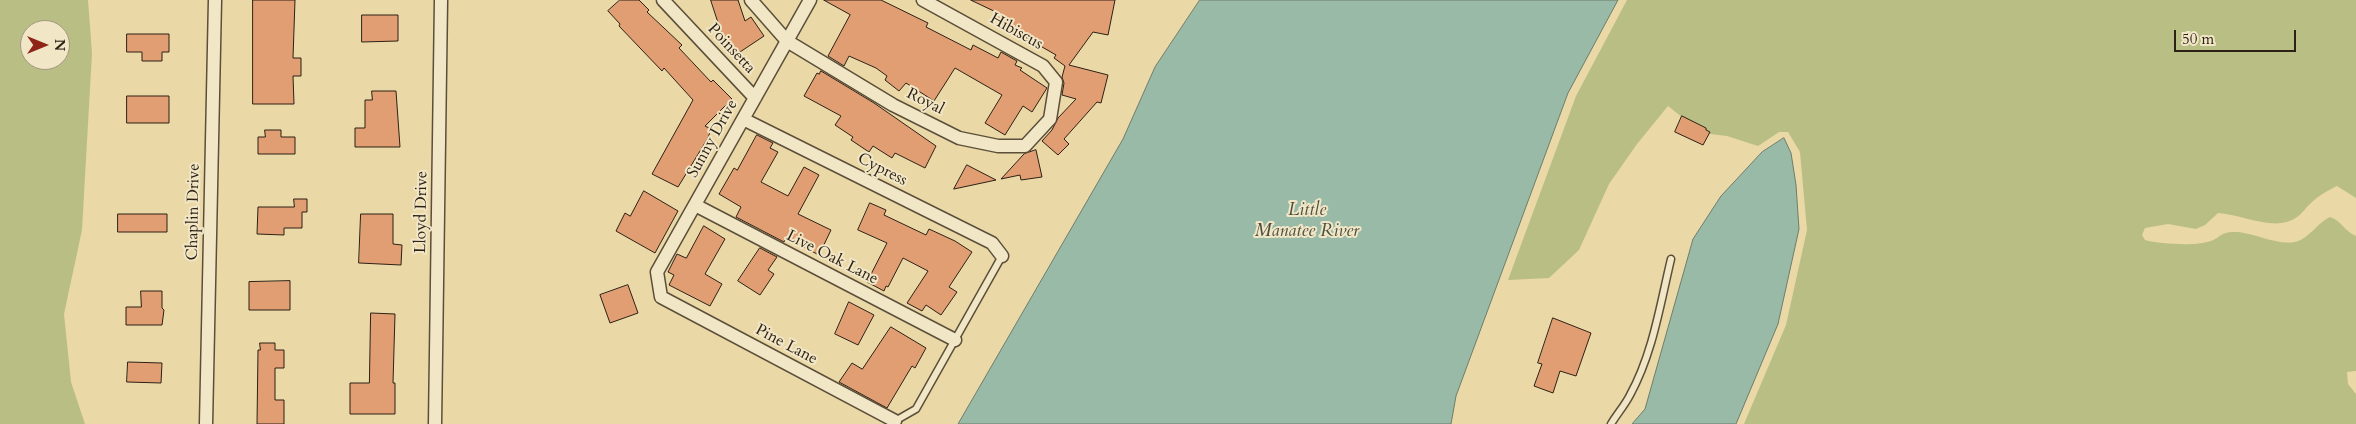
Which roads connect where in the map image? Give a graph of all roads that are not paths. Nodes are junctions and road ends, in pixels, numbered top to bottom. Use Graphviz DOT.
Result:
graph roads {
  1 [pos="215,0"];
  2 [pos="441,0"];
  3 [pos="663,0"];
  4 [pos="751,0"];
  5 [pos="810,0"];
  6 [pos="923,0"];
  7 [pos="787,41"];
  8 [pos="755,98"];
  9 [pos="743,119"];
  10 [pos="1050,119"];
  11 [pos="694,205"];
  12 [pos="1002,256"];
  13 [pos="1671,259"];
  14 [pos="661,297"];
  15 [pos="955,340"];
  16 [pos="895,421"];
  17 [pos="206,424"];
  18 [pos="435,424"];
  19 [pos="1611,424"];
  1 -- 17 [label="street, Chaplin Drive"];
  2 -- 18 [label="street, Lloyd Drive"];
  3 -- 8 [label="street, Poinsetta"];
  4 -- 7 [label="street"];
  5 -- 7 [label="street, Sunny Drive"];
  6 -- 10 [label="street, Hibiscus"];
  7 -- 8 [label="street, Sunny Drive"];
  7 -- 10 [label="street, Royal"];
  8 -- 9 [label="street, Sunny Drive"];
  9 -- 11 [label="street, Sunny Drive"];
  9 -- 12 [label="street, Cypress"];
  11 -- 14 [label="street, Sunny Drive"];
  11 -- 15 [label="street, Live Oak Lane"];
  12 -- 15 [label="lane"];
  13 -- 19 [label="lane"];
  14 -- 16 [label="street, Pine Lane"];
  15 -- 16 [label="lane"];
}
